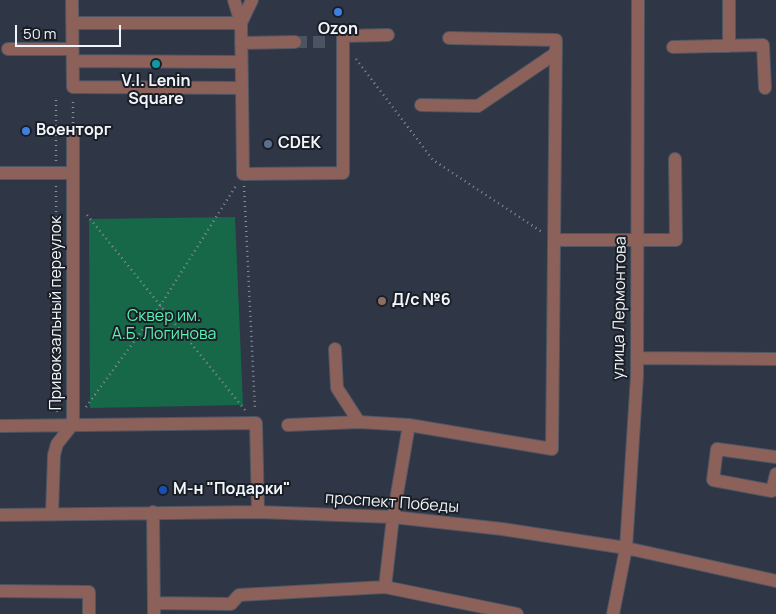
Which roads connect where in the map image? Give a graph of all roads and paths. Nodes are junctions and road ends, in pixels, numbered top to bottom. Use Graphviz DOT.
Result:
graph roads {
  1 [pos="72,0"];
  2 [pos="234,0"];
  3 [pos="252,0"];
  4 [pos="638,0"];
  5 [pos="729,0"];
  6 [pos="72,23"];
  7 [pos="241,23"];
  8 [pos="388,35"];
  9 [pos="449,38"];
  10 [pos="295,42"];
  11 [pos="343,42"];
  12 [pos="241,43"];
  13 [pos="728,46"];
  14 [pos="673,47"];
  15 [pos="8,48"];
  16 [pos="556,53"];
  17 [pos="72,55"];
  18 [pos="241,62"];
  19 [pos="73,87"];
  20 [pos="242,88"];
  21 [pos="765,88"];
  22 [pos="56,100"];
  23 [pos="421,105"];
  24 [pos="73,136"];
  25 [pos="674,159"];
  26 [pos="73,172"];
  27 [pos="0,173"];
  28 [pos="56,173"];
  29 [pos="243,174"];
  30 [pos="74,198"];
  31 [pos="554,240"];
  32 [pos="637,240"];
  33 [pos="160,306"];
  34 [pos="334,350"];
  35 [pos="637,358"];
  36 [pos="776,359"];
  37 [pos="359,422"];
  38 [pos="256,423"];
  39 [pos="57,424"];
  40 [pos="73,424"];
  41 [pos="410,425"];
  42 [pos="0,426"];
  43 [pos="288,426"];
  44 [pos="776,457"];
  45 [pos="776,474"];
  46 [pos="152,512"];
  47 [pos="258,512"];
  48 [pos="0,514"];
  49 [pos="52,514"];
  50 [pos="393,517"];
  51 [pos="626,548"];
  52 [pos="776,581"];
  53 [pos="385,588"];
  54 [pos="0,591"];
  55 [pos="154,608"];
  56 [pos="231,609"];
  57 [pos="89,614"];
  58 [pos="517,614"];
  59 [pos="614,614"];
  1 -- 6 [label="street"];
  2 -- 7 [label="street"];
  3 -- 7 [label="street"];
  4 -- 32 [label="street, улица Лермонтова"];
  5 -- 13 [label="street"];
  6 -- 7 [label="street"];
  6 -- 17 [label="street"];
  7 -- 12 [label="street"];
  8 -- 11 [label="street"];
  9 -- 16 [label="street"];
  10 -- 12 [label="street"];
  11 -- 29 [label="street"];
  11 -- 31 [label="path"];
  12 -- 18 [label="street"];
  13 -- 14 [label="street"];
  13 -- 21 [label="street"];
  15 -- 17 [label="street"];
  16 -- 23 [label="street"];
  16 -- 31 [label="street"];
  17 -- 18 [label="street"];
  17 -- 19 [label="street"];
  18 -- 20 [label="street"];
  19 -- 20 [label="street"];
  19 -- 24 [label="path"];
  20 -- 29 [label="street"];
  22 -- 28 [label="path"];
  24 -- 26 [label="street, Привокзальный переулок"];
  25 -- 32 [label="street"];
  26 -- 28 [label="street"];
  26 -- 30 [label="street, Привокзальный переулок"];
  27 -- 28 [label="street"];
  28 -- 39 [label="path"];
  29 -- 33 [label="path"];
  29 -- 38 [label="path"];
  30 -- 33 [label="path"];
  30 -- 40 [label="street, Привокзальный переулок"];
  31 -- 32 [label="street"];
  31 -- 41 [label="street"];
  32 -- 35 [label="street, улица Лермонтова"];
  33 -- 38 [label="path"];
  33 -- 40 [label="path"];
  34 -- 37 [label="street"];
  35 -- 36 [label="street"];
  35 -- 51 [label="street, улица Лермонтова"];
  37 -- 41 [label="street"];
  37 -- 43 [label="street"];
  38 -- 40 [label="street"];
  38 -- 47 [label="street"];
  39 -- 40 [label="street"];
  39 -- 42 [label="street"];
  40 -- 49 [label="street, Привокзальный переулок"];
  41 -- 50 [label="street"];
  44 -- 45 [label="street"];
  46 -- 47 [label="street, проспект Победы"];
  46 -- 49 [label="street, проспект Победы"];
  46 -- 55 [label="street"];
  47 -- 50 [label="street, проспект Победы"];
  48 -- 49 [label="street, проспект Победы"];
  50 -- 51 [label="street, проспект Победы"];
  50 -- 53 [label="street"];
  51 -- 52 [label="street, проспект Победы"];
  51 -- 59 [label="street, улица Лермонтова"];
  53 -- 56 [label="street"];
  53 -- 58 [label="street"];
  54 -- 57 [label="street"];
  55 -- 56 [label="street"];
}
